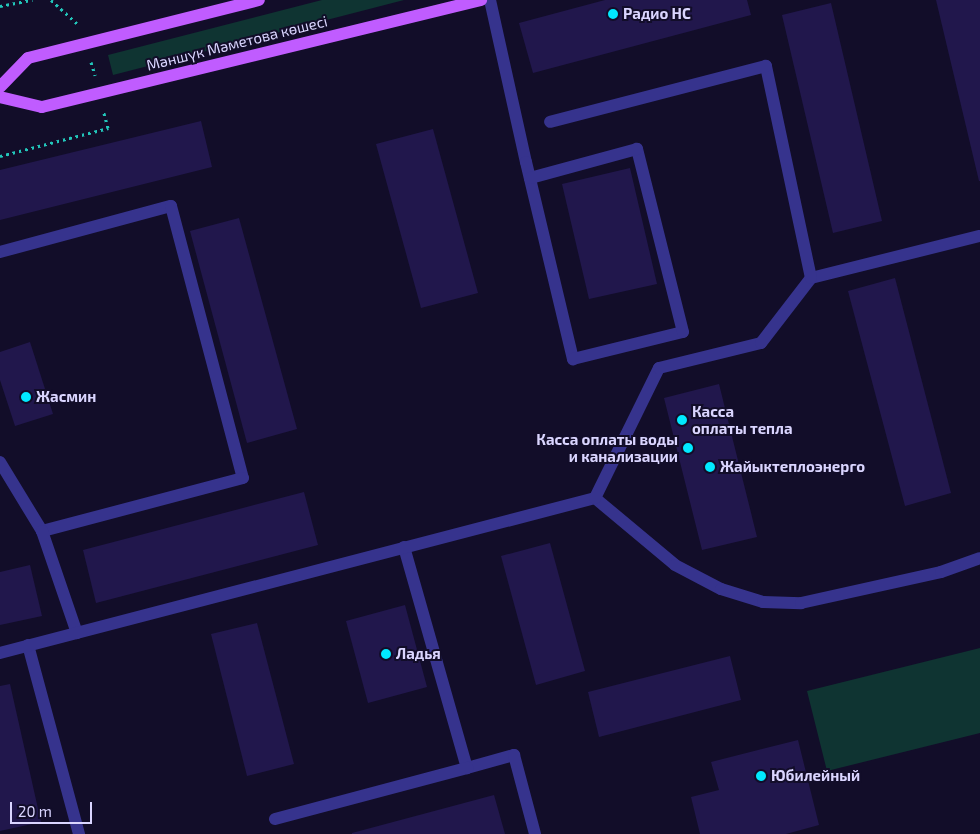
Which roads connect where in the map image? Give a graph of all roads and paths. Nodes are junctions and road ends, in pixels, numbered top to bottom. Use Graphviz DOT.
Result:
graph roads {
  1 [pos="32,0"];
  2 [pos="259,0"];
  3 [pos="481,0"];
  4 [pos="490,0"];
  5 [pos="0,6"];
  6 [pos="0,87"];
  7 [pos="0,97"];
  8 [pos="550,122"];
  9 [pos="108,128"];
  10 [pos="0,156"];
  11 [pos="530,178"];
  12 [pos="980,236"];
  13 [pos="0,252"];
  14 [pos="811,278"];
  15 [pos="0,462"];
  16 [pos="595,498"];
  17 [pos="42,531"];
  18 [pos="404,547"];
  19 [pos="980,558"];
  20 [pos="77,633"];
  21 [pos="28,646"];
  22 [pos="0,652"];
  23 [pos="467,768"];
  24 [pos="276,819"];
  25 [pos="79,834"];
  26 [pos="535,834"];
  1 -- 5 [label="path"];
  2 -- 6 [label="main road"];
  3 -- 7 [label="main road, Мәншүк Мәметова көшесі"];
  4 -- 11 [label="street"];
  8 -- 14 [label="street"];
  9 -- 10 [label="path"];
  11 -- 11 [label="street"];
  12 -- 14 [label="street"];
  13 -- 17 [label="street"];
  14 -- 16 [label="street"];
  15 -- 17 [label="street"];
  16 -- 18 [label="street"];
  16 -- 19 [label="street"];
  17 -- 20 [label="street"];
  18 -- 20 [label="street"];
  18 -- 23 [label="street"];
  20 -- 21 [label="street"];
  21 -- 22 [label="street"];
  21 -- 25 [label="street"];
  23 -- 24 [label="street"];
  23 -- 26 [label="street"];
}
